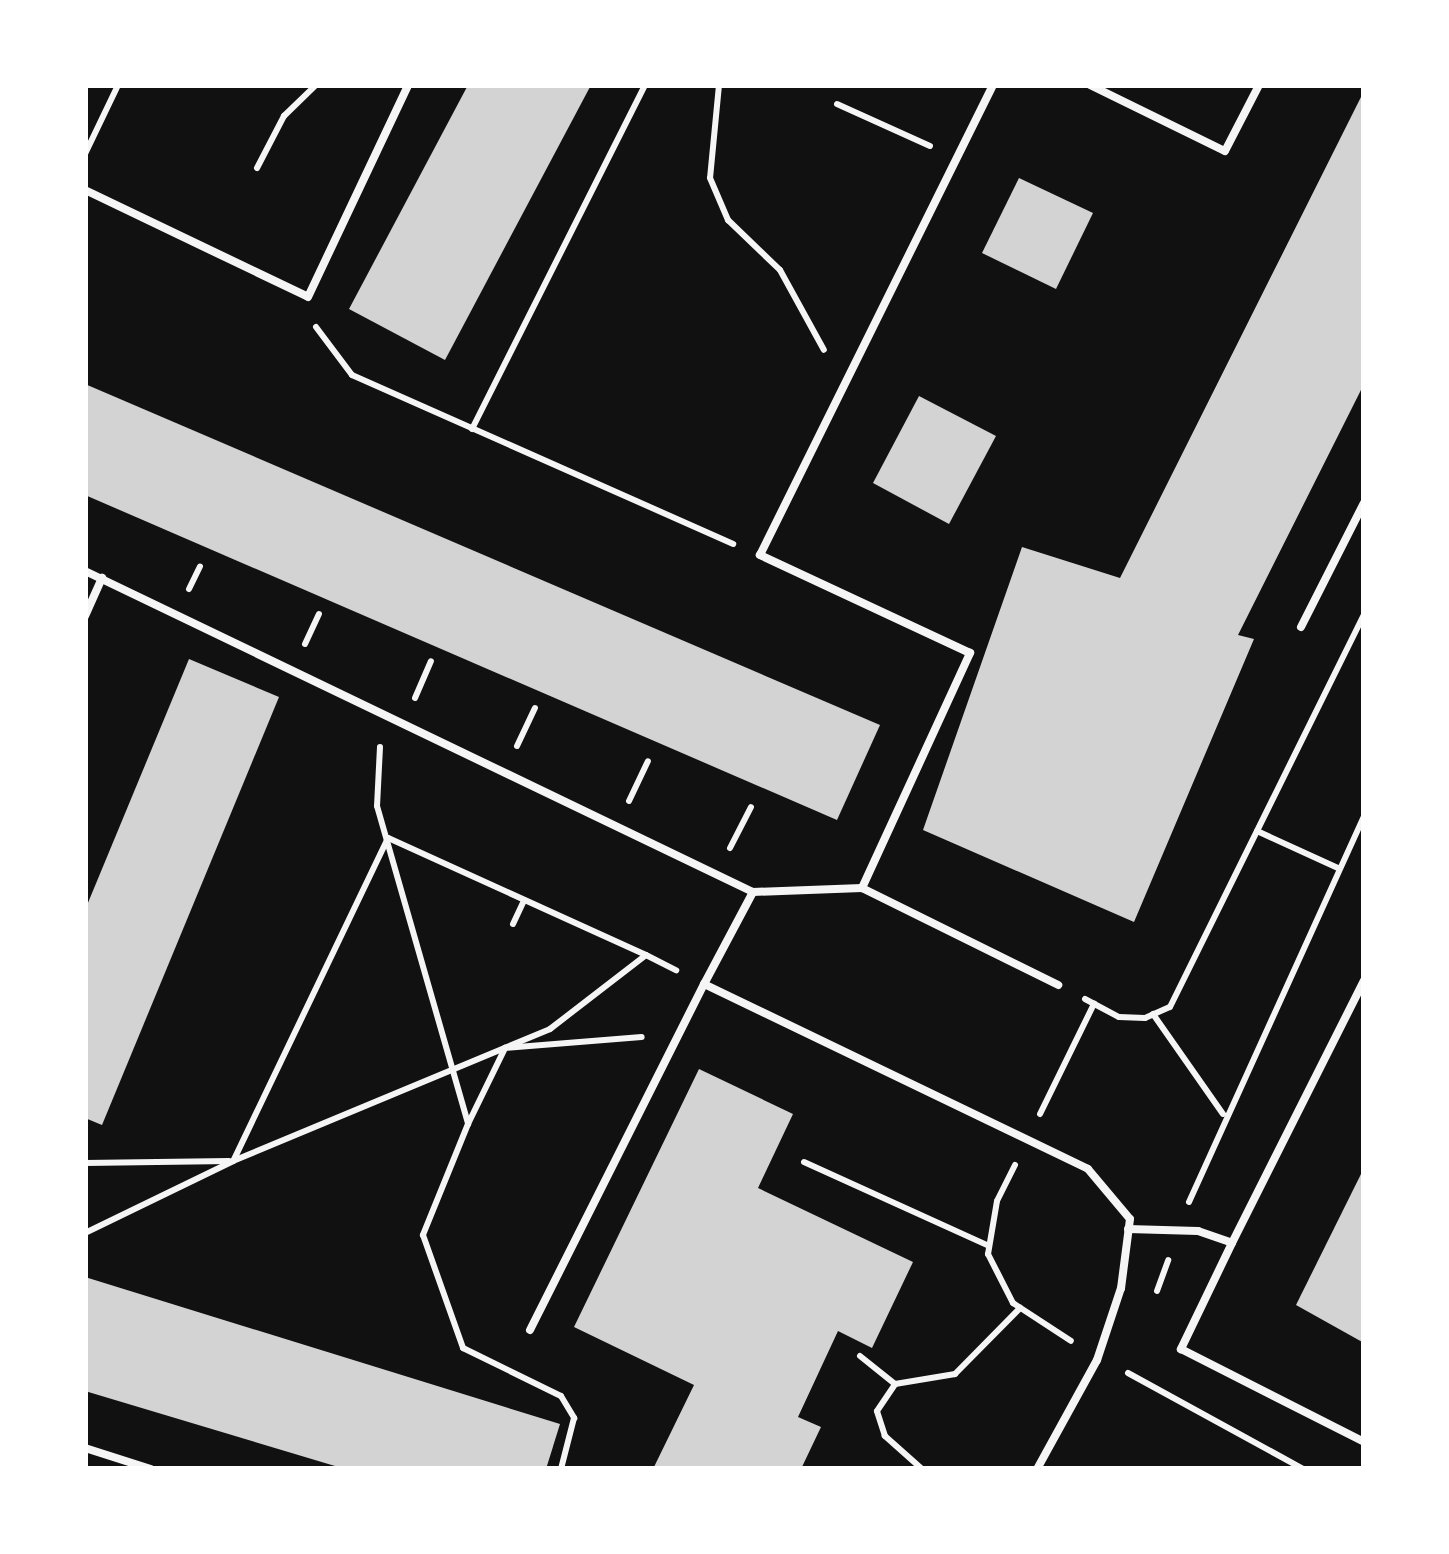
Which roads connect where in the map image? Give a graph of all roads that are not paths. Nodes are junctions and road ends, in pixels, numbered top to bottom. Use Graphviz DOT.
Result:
graph roads {
  1 [pos="408,85"];
  2 [pos="993,85"];
  3 [pos="1090,85"];
  4 [pos="1259,85"];
  5 [pos="85,190"];
  6 [pos="1364,503"];
  7 [pos="85,571"];
  8 [pos="102,578"];
  9 [pos="85,616"];
  10 [pos="1301,626"];
  11 [pos="862,888"];
  12 [pos="752,892"];
  13 [pos="1364,980"];
  14 [pos="704,984"];
  15 [pos="1058,986"];
  16 [pos="1128,1228"];
  17 [pos="1232,1243"];
  18 [pos="530,1330"];
  19 [pos="1364,1442"];
  20 [pos="85,1448"];
  21 [pos="151,1469"];
  22 [pos="1037,1469"];
  1 -- 5 [label="lane"];
  2 -- 11 [label="lane"];
  3 -- 4 [label="lane"];
  6 -- 10 [label="lane"];
  7 -- 8 [label="lane"];
  8 -- 9 [label="lane"];
  8 -- 12 [label="lane"];
  11 -- 12 [label="lane"];
  11 -- 15 [label="lane"];
  12 -- 14 [label="lane"];
  13 -- 17 [label="lane"];
  14 -- 16 [label="lane"];
  14 -- 18 [label="lane"];
  16 -- 17 [label="lane"];
  16 -- 22 [label="lane"];
  17 -- 19 [label="lane"];
  20 -- 21 [label="lane"];
}
